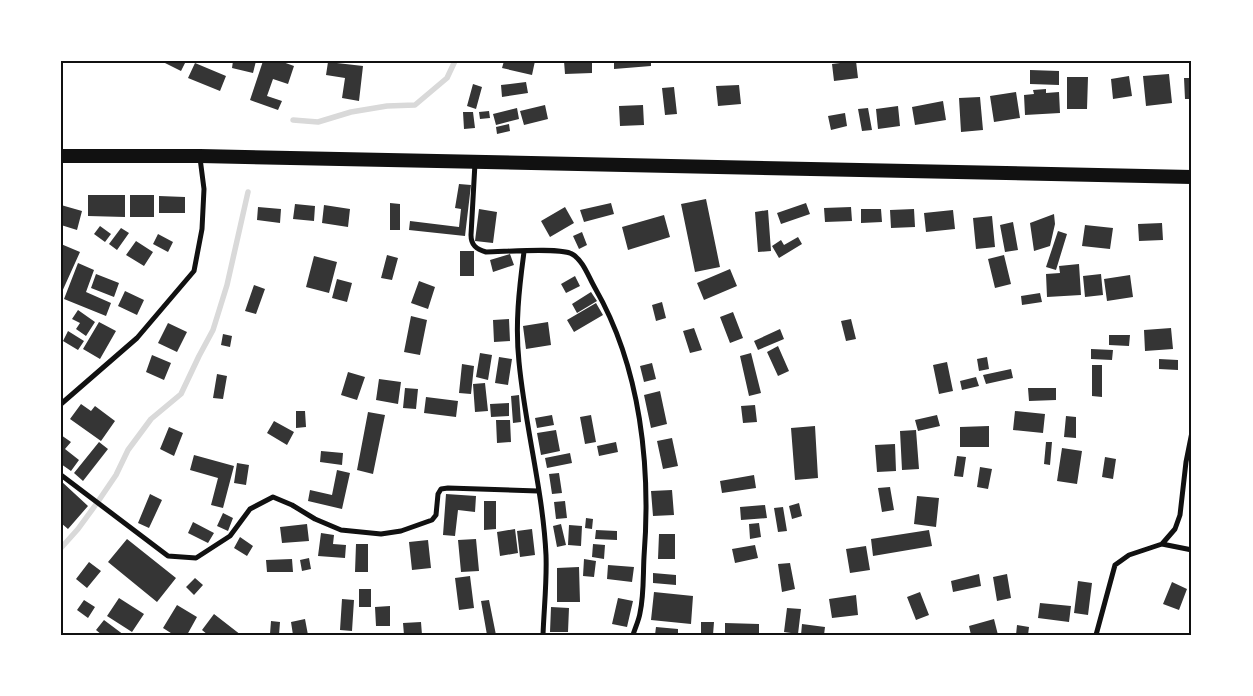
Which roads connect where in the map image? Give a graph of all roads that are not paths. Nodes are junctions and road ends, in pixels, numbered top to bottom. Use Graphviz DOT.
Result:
graph roads {
  1 [pos="61,156"];
  2 [pos="200,156"];
  3 [pos="475,162"];
  4 [pos="1192,177"];
  5 [pos="524,252"];
  6 [pos="61,404"];
  7 [pos="1192,432"];
  8 [pos="61,475"];
  9 [pos="538,491"];
  10 [pos="1162,544"];
  11 [pos="1192,550"];
  12 [pos="543,635"];
  13 [pos="633,635"];
  14 [pos="1096,635"];
  1 -- 2 [label="highway"];
  2 -- 3 [label="highway"];
  2 -- 6 [label="street"];
  3 -- 4 [label="highway"];
  3 -- 5 [label="street"];
  5 -- 9 [label="street"];
  5 -- 13 [label="street"];
  7 -- 10 [label="street"];
  8 -- 9 [label="street"];
  9 -- 12 [label="street"];
  10 -- 11 [label="street"];
  10 -- 14 [label="street"];
}
